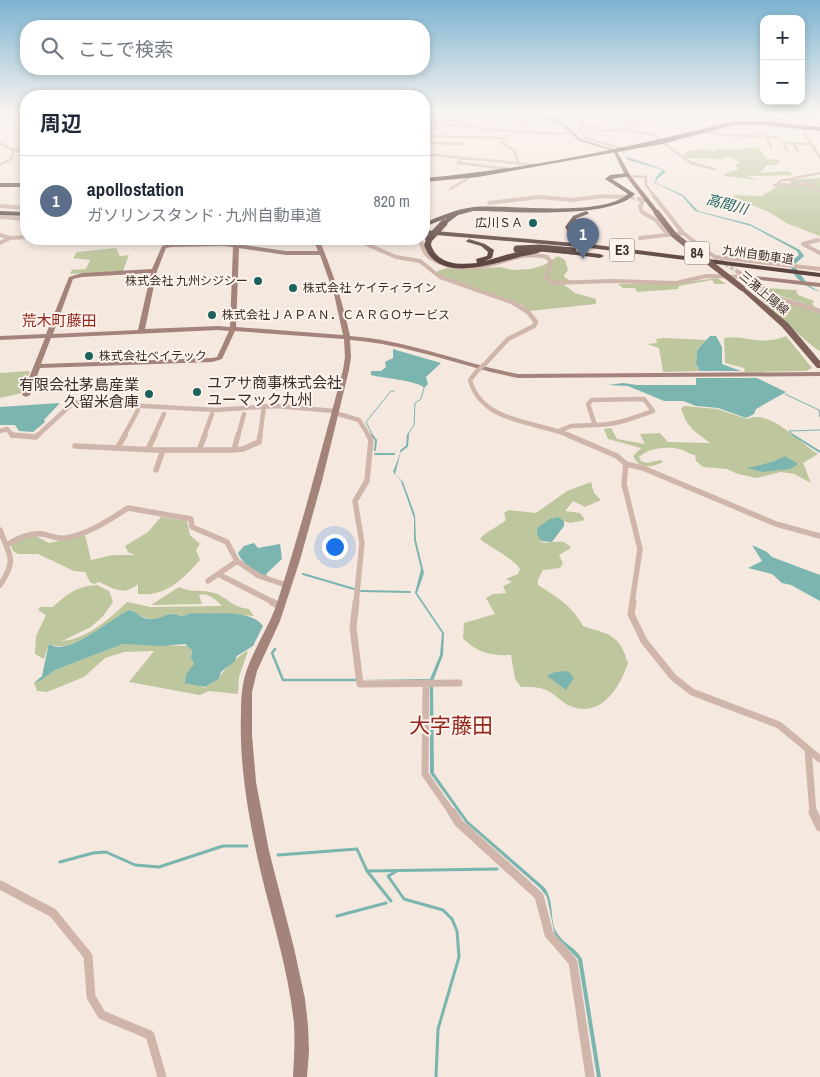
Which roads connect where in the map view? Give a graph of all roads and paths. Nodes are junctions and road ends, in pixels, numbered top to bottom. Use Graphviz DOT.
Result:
graph roads {
  1 [pos="463,162"];
  2 [pos="487,162"];
  3 [pos="544,162"];
  4 [pos="624,162"];
  5 [pos="690,162"];
  6 [pos="518,163"];
  7 [pos="496,164"];
  8 [pos="534,164"];
  9 [pos="715,168"];
  10 [pos="509,169"];
  11 [pos="820,173"];
  12 [pos="472,176"];
  13 [pos="629,176"];
  14 [pos="430,180"];
  15 [pos="0,185"];
  16 [pos="20,185"];
  17 [pos="450,189"];
  18 [pos="820,191"];
  19 [pos="625,197"];
  20 [pos="639,199"];
  21 [pos="489,203"];
  22 [pos="0,206"];
  23 [pos="524,209"];
  24 [pos="20,210"];
  25 [pos="0,211"];
  26 [pos="20,211"];
  27 [pos="593,211"];
  28 [pos="656,216"];
  29 [pos="0,217"];
  30 [pos="670,217"];
  31 [pos="20,219"];
  32 [pos="430,222"];
  33 [pos="446,223"];
  34 [pos="430,233"];
  35 [pos="683,233"];
  36 [pos="0,235"];
  37 [pos="430,235"];
  38 [pos="430,235"];
  39 [pos="668,235"];
  40 [pos="430,236"];
  41 [pos="520,236"];
  42 [pos="20,237"];
  43 [pos="10,238"];
  44 [pos="640,238"];
  45 [pos="464,240"];
  46 [pos="818,240"];
  47 [pos="0,242"];
  48 [pos="430,242"];
  49 [pos="600,244"];
  50 [pos="236,245"];
  51 [pos="319,245"];
  52 [pos="369,245"];
  53 [pos="422,245"];
  54 [pos="428,245"];
  55 [pos="560,252"];
  56 [pos="820,252"];
  57 [pos="322,253"];
  58 [pos="432,253"];
  59 [pos="600,256"];
  60 [pos="682,256"];
  61 [pos="820,269"];
  62 [pos="154,271"];
  63 [pos="738,272"];
  64 [pos="745,277"];
  65 [pos="820,277"];
  66 [pos="820,285"];
  67 [pos="820,311"];
  68 [pos="233,329"];
  69 [pos="141,332"];
  70 [pos="345,336"];
  71 [pos="49,337"];
  72 [pos="0,338"];
  73 [pos="38,366"];
  74 [pos="820,366"];
  75 [pos="820,374"];
  76 [pos="26,395"];
  77 [pos="264,406"];
  78 [pos="138,410"];
  79 [pos="335,412"];
  80 [pos="164,414"];
  81 [pos="212,414"];
  82 [pos="244,414"];
  83 [pos="596,426"];
  84 [pos="0,431"];
  85 [pos="559,432"];
  86 [pos="75,446"];
  87 [pos="118,447"];
  88 [pos="148,449"];
  89 [pos="163,450"];
  90 [pos="199,450"];
  91 [pos="234,450"];
  92 [pos="626,464"];
  93 [pos="156,470"];
  94 [pos="0,530"];
  95 [pos="820,536"];
  96 [pos="7,545"];
  97 [pos="237,561"];
  98 [pos="218,574"];
  99 [pos="208,581"];
  100 [pos="0,585"];
  101 [pos="286,585"];
  102 [pos="280,606"];
  103 [pos="459,683"];
  104 [pos="430,684"];
  105 [pos="808,750"];
  106 [pos="820,759"];
  107 [pos="820,827"];
  108 [pos="0,885"];
  109 [pos="162,1077"];
  110 [pos="300,1077"];
  111 [pos="590,1077"];
  1 -- 7 [label="street"];
  2 -- 7 [label="street"];
  3 -- 8 [label="highway"];
  4 -- 13 [label="main road, 三潴上陽線 / 84"];
  5 -- 9 [label="street"];
  6 -- 7 [label="street"];
  6 -- 8 [label="street"];
  7 -- 10 [label="street"];
  8 -- 10 [label="highway"];
  10 -- 12 [label="highway"];
  11 -- 18 [label="street"];
  12 -- 14 [label="highway"];
  12 -- 17 [label="street"];
  13 -- 23 [label="highway"];
  13 -- 27 [label="highway"];
  13 -- 28 [label="main road, 三潴上陽線 / 84"];
  13 -- 30 [label="street"];
  15 -- 16 [label="highway"];
  19 -- 21 [label="street"];
  20 -- 28 [label="street"];
  22 -- 24 [label="street"];
  23 -- 32 [label="highway"];
  23 -- 33 [label="highway"];
  25 -- 26 [label="highway"];
  27 -- 33 [label="highway"];
  27 -- 49 [label="highway"];
  28 -- 30 [label="street"];
  28 -- 39 [label="street"];
  28 -- 74 [label="main road, 三潴上陽線 / 84, bridge"];
  29 -- 31 [label="street"];
  30 -- 35 [label="street"];
  33 -- 34 [label="highway, bridge"];
  35 -- 39 [label="street"];
  35 -- 61 [label="street"];
  36 -- 43 [label="street"];
  37 -- 60 [label="highway, 九州自動車道 / E3"];
  38 -- 65 [label="highway, 九州自動車道 / E3"];
  39 -- 44 [label="street"];
  40 -- 45 [label="highway"];
  41 -- 49 [label="highway"];
  42 -- 43 [label="street"];
  43 -- 47 [label="street"];
  45 -- 48 [label="highway"];
  45 -- 55 [label="highway"];
  46 -- 56 [label="street"];
  49 -- 60 [label="highway"];
  50 -- 57 [label="street"];
  50 -- 62 [label="street"];
  50 -- 68 [label="street"];
  51 -- 57 [label="street"];
  52 -- 85 [label="street, bridge"];
  53 -- 64 [label="street"];
  54 -- 58 [label="highway"];
  55 -- 58 [label="highway"];
  55 -- 59 [label="highway"];
  57 -- 70 [label="street"];
  58 -- 65 [label="highway, bridge"];
  60 -- 65 [label="highway, 九州自動車道 / E3"];
  62 -- 69 [label="street"];
  62 -- 71 [label="street"];
  63 -- 64 [label="street"];
  64 -- 66 [label="street"];
  64 -- 67 [label="street"];
  68 -- 69 [label="street"];
  68 -- 70 [label="street"];
  68 -- 73 [label="street"];
  69 -- 71 [label="street"];
  70 -- 75 [label="street"];
  70 -- 79 [label="street"];
  71 -- 72 [label="street"];
  71 -- 73 [label="street"];
  73 -- 76 [label="street"];
  77 -- 79 [label="street"];
  77 -- 84 [label="street"];
  77 -- 91 [label="street"];
  78 -- 87 [label="street"];
  79 -- 101 [label="street"];
  79 -- 104 [label="street"];
  80 -- 88 [label="street"];
  81 -- 90 [label="street"];
  82 -- 91 [label="street"];
  83 -- 83 [label="street"];
  83 -- 85 [label="street"];
  85 -- 92 [label="street"];
  86 -- 87 [label="street"];
  87 -- 88 [label="street"];
  88 -- 89 [label="street"];
  89 -- 90 [label="street"];
  89 -- 93 [label="street"];
  90 -- 91 [label="street"];
  92 -- 95 [label="street"];
  92 -- 105 [label="street"];
  94 -- 96 [label="street"];
  96 -- 97 [label="street"];
  96 -- 100 [label="street"];
  97 -- 98 [label="street"];
  97 -- 101 [label="street"];
  98 -- 99 [label="street"];
  98 -- 102 [label="street"];
  101 -- 102 [label="street"];
  102 -- 110 [label="street"];
  103 -- 104 [label="street"];
  104 -- 111 [label="street"];
  105 -- 106 [label="street"];
  105 -- 107 [label="street"];
  108 -- 109 [label="street"];
}
